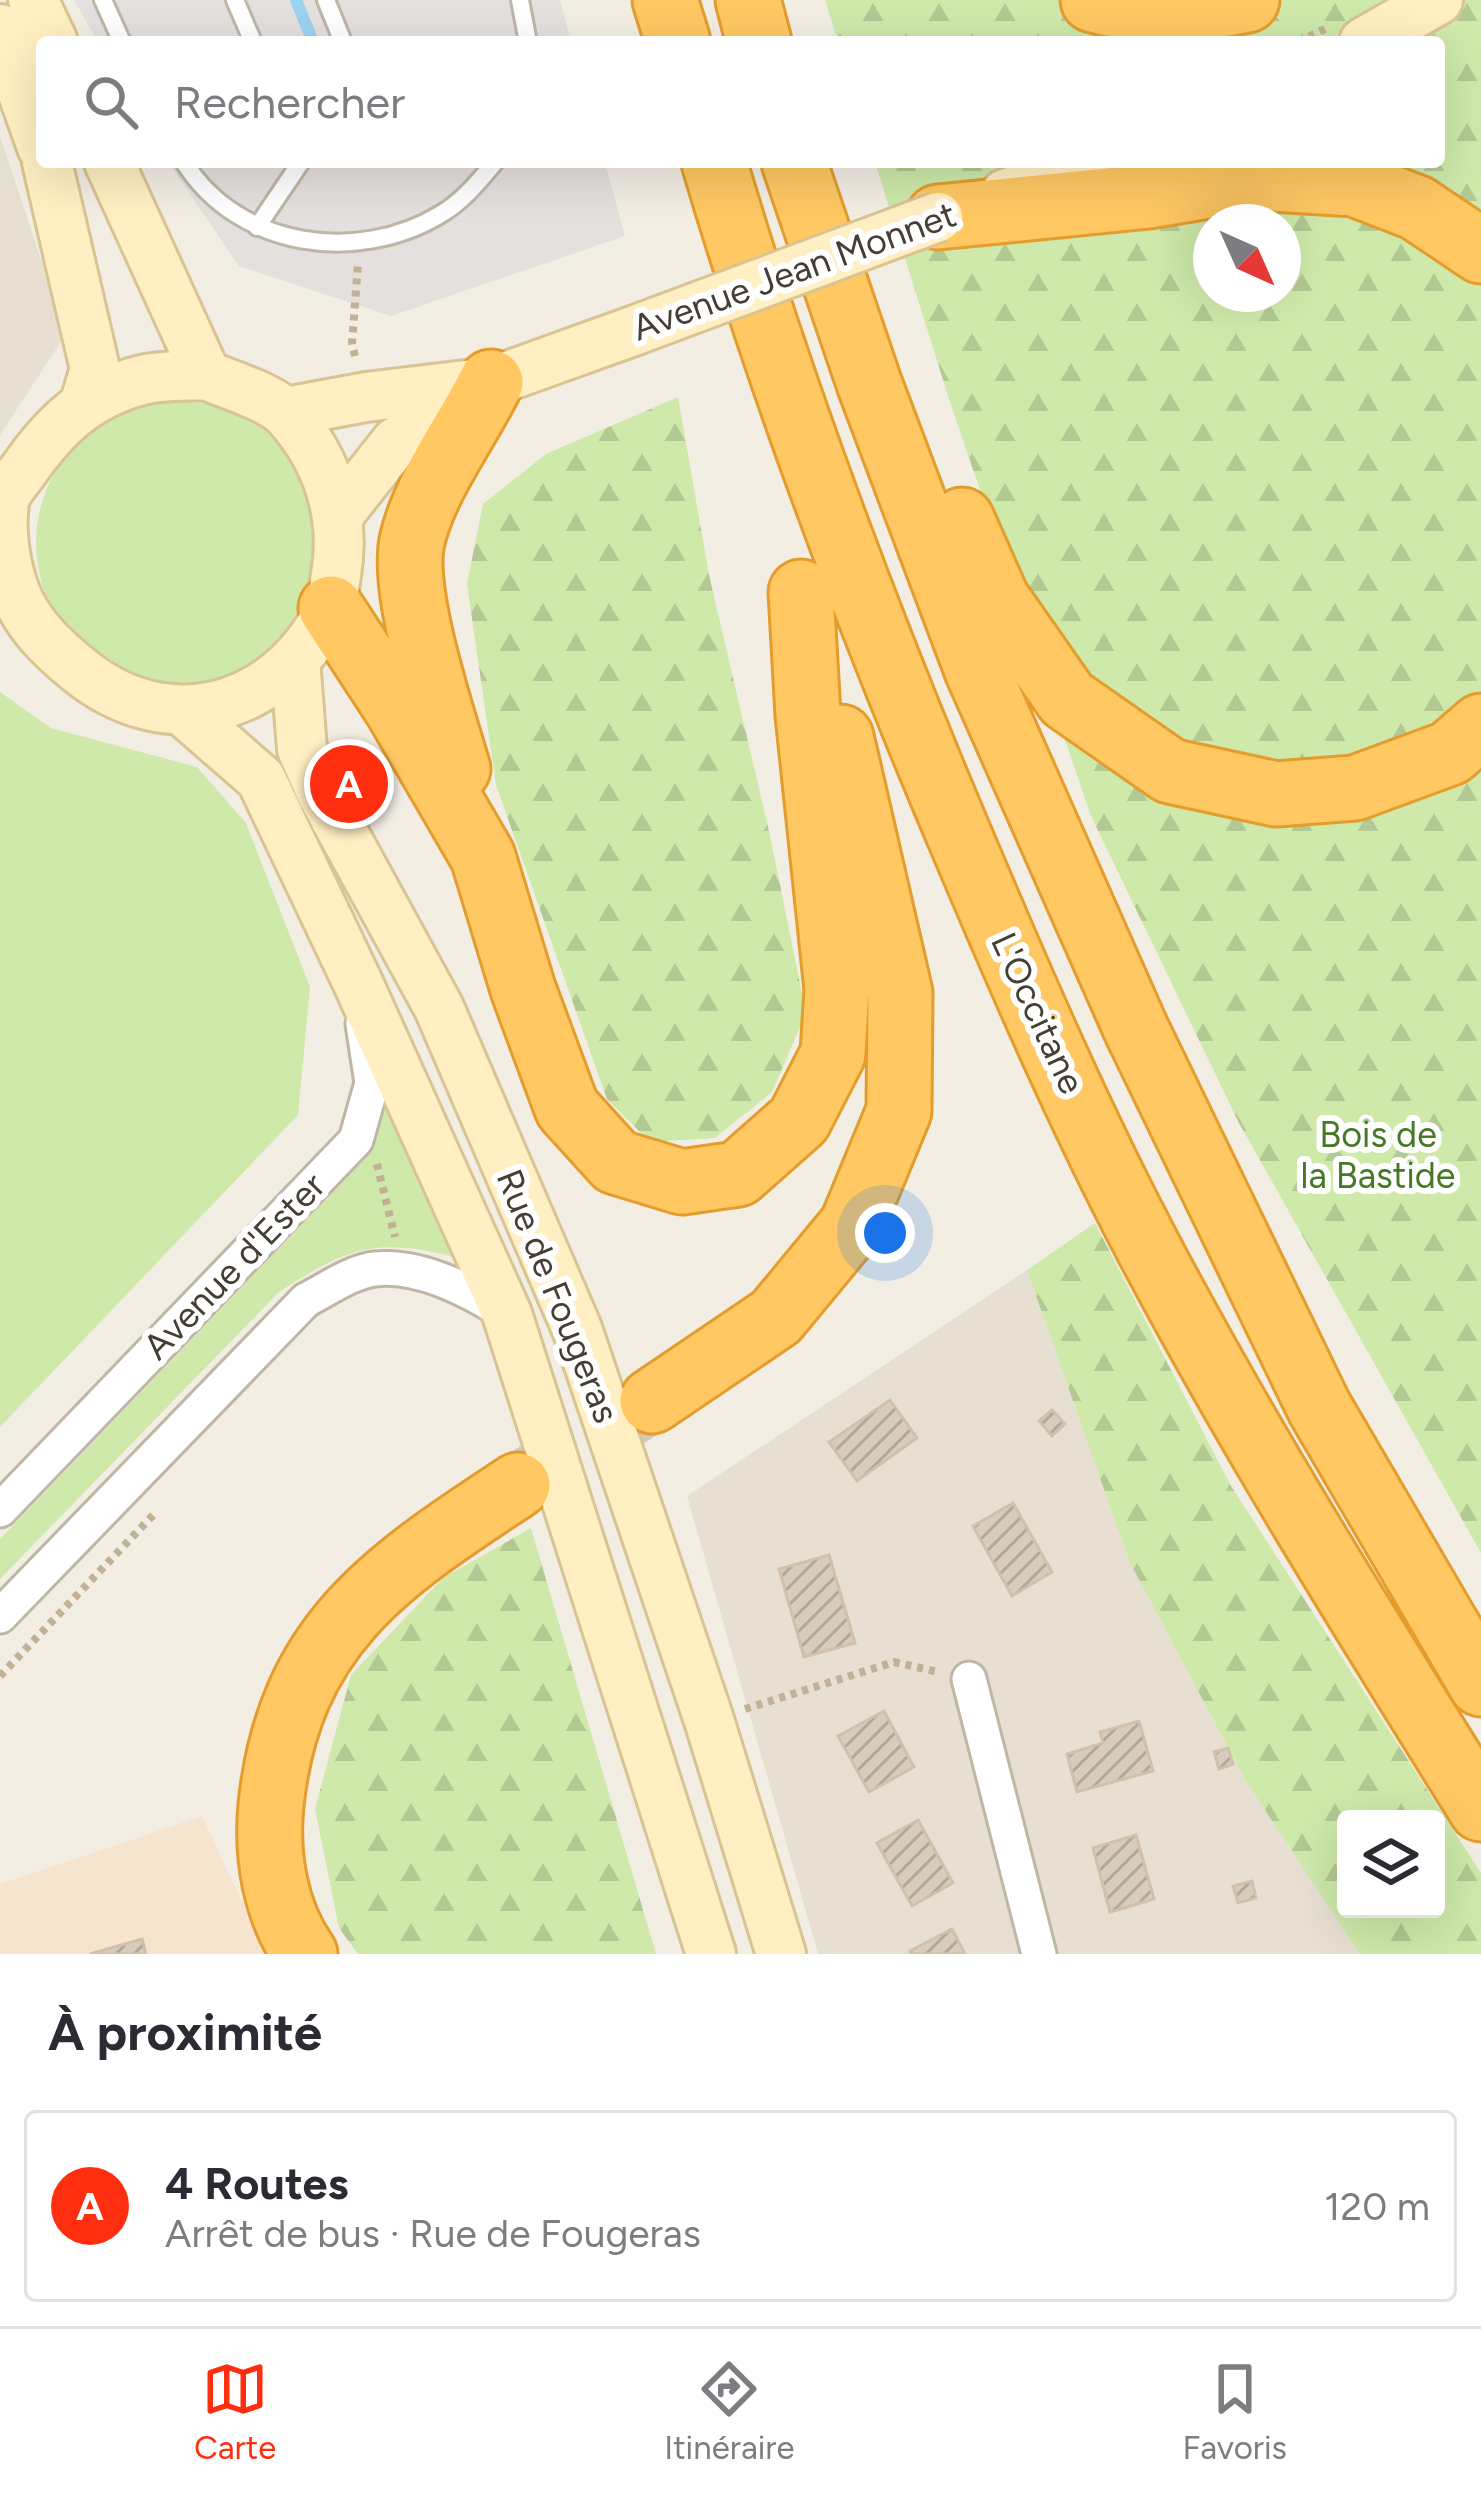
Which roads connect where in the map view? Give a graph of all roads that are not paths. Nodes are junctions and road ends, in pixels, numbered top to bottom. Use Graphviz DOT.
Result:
graph roads {
  1 [pos="33,0"];
  2 [pos="103,0"];
  3 [pos="235,0"];
  4 [pos="326,0"];
  5 [pos="520,0"];
  6 [pos="665,0"];
  7 [pos="748,0"];
  8 [pos="1093,0"];
  9 [pos="1247,0"];
  10 [pos="1438,0"];
  11 [pos="0,29"];
  12 [pos="50,36"];
  13 [pos="119,36"];
  14 [pos="250,36"];
  15 [pos="341,36"];
  16 [pos="527,36"];
  17 [pos="676,36"];
  18 [pos="757,36"];
  19 [pos="1375,36"];
  20 [pos="36,130"];
  21 [pos="48,168"];
  22 [pos="112,168"];
  23 [pos="188,168"];
  24 [pos="298,168"];
  25 [pos="490,168"];
  26 [pos="715,168"];
  27 [pos="796,168"];
  28 [pos="1081,168"];
  29 [pos="938,217"];
  30 [pos="257,227"];
  31 [pos="734,231"];
  32 [pos="1481,251"];
  33 [pos="206,375"];
  34 [pos="491,382"];
  35 [pos="869,383"];
  36 [pos="86,402"];
  37 [pos="285,412"];
  38 [pos="2,499"];
  39 [pos="339,514"];
  40 [pos="801,592"];
  41 [pos="8,595"];
  42 [pos="331,608"];
  43 [pos="295,660"];
  44 [pos="184,712"];
  45 [pos="1481,726"];
  46 [pos="483,857"];
  47 [pos="357,981"];
  48 [pos="507,1314"];
  49 [pos="652,1401"];
  50 [pos="518,1485"];
  51 [pos="0,1510"];
  52 [pos="0,1616"];
  53 [pos="969,1679"];
  54 [pos="1481,1684"];
  55 [pos="1481,1809"];
  56 [pos="304,1954"];
  57 [pos="711,1954"];
  58 [pos="781,1954"];
  59 [pos="1039,1954"];
  1 -- 12 [label="main road"];
  2 -- 13 [label="lane"];
  3 -- 14 [label="lane"];
  4 -- 15 [label="lane"];
  5 -- 16 [label="lane"];
  6 -- 17 [label="highway"];
  7 -- 18 [label="highway"];
  8 -- 9 [label="highway"];
  10 -- 19 [label="main road"];
  11 -- 20 [label="main road"];
  21 -- 36 [label="main road"];
  22 -- 33 [label="main road"];
  23 -- 30 [label="lane"];
  24 -- 30 [label="lane"];
  25 -- 30 [label="lane"];
  26 -- 31 [label="highway, L'Occitane"];
  27 -- 35 [label="highway"];
  28 -- 29 [label="main road, Avenue Jean Monnet"];
  29 -- 32 [label="highway"];
  29 -- 34 [label="main road, Avenue Jean Monnet, bridge"];
  31 -- 40 [label="highway"];
  31 -- 55 [label="highway, L'Occitane"];
  33 -- 36 [label="main road"];
  33 -- 37 [label="main road"];
  34 -- 37 [label="main road, Avenue Jean Monnet"];
  34 -- 39 [label="main road, Avenue Jean Monnet"];
  34 -- 46 [label="highway"];
  35 -- 45 [label="highway"];
  35 -- 54 [label="highway"];
  36 -- 38 [label="main road"];
  37 -- 39 [label="main road"];
  38 -- 41 [label="main road"];
  39 -- 42 [label="main road"];
  40 -- 46 [label="highway"];
  40 -- 49 [label="highway"];
  41 -- 44 [label="main road"];
  42 -- 43 [label="main road"];
  42 -- 46 [label="highway"];
  43 -- 44 [label="main road"];
  43 -- 58 [label="main road, Rue de Fougeras"];
  44 -- 47 [label="main road, Rue de Fougeras"];
  47 -- 48 [label="main road, Rue de Fougeras"];
  47 -- 51 [label="street, Avenue d'Ester"];
  48 -- 52 [label="street, Avenue d'Ester"];
  48 -- 57 [label="main road, Rue de Fougeras"];
  50 -- 56 [label="highway"];
  53 -- 59 [label="street"];
}
